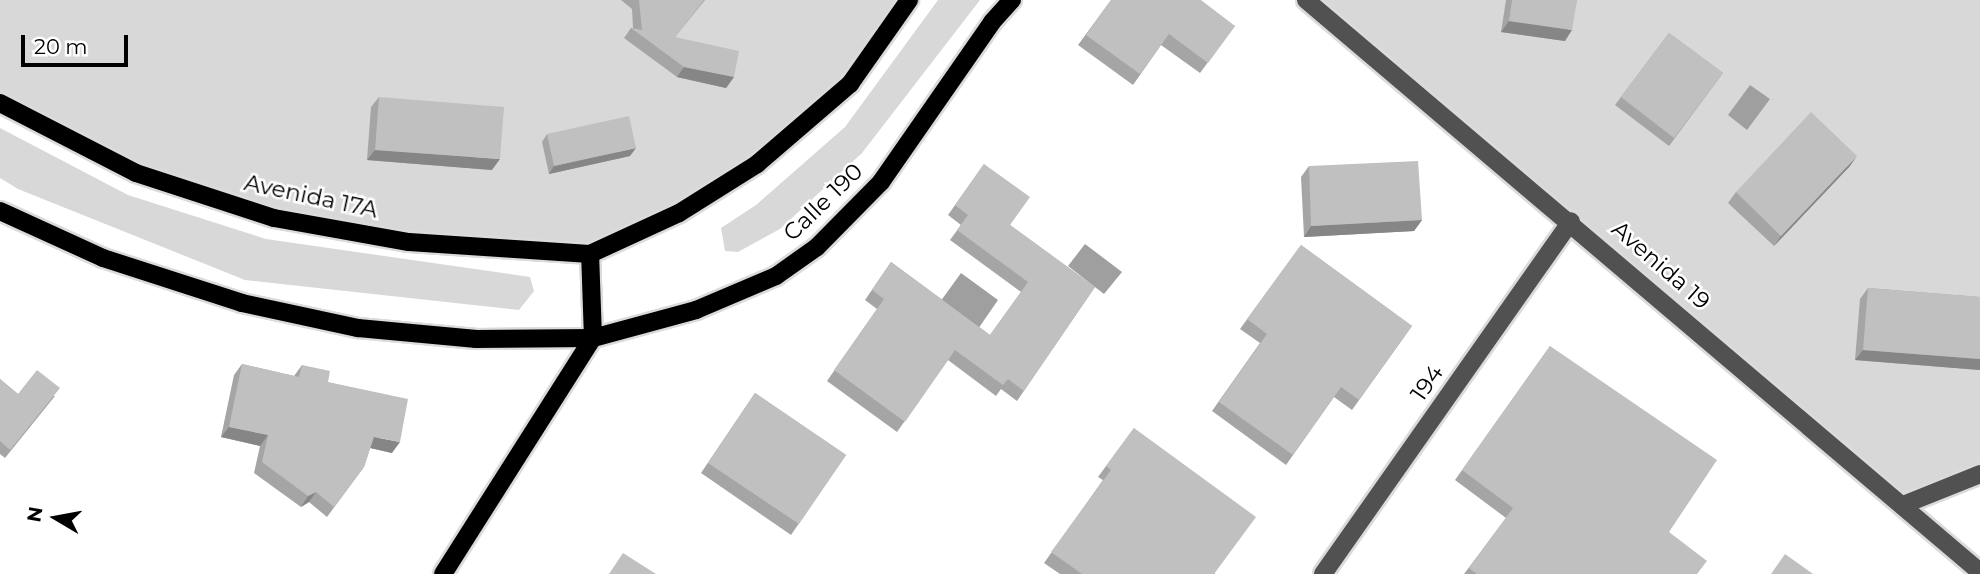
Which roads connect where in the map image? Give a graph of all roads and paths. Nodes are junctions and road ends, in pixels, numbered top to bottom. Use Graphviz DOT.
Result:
graph roads {
  1 [pos="909,0"];
  2 [pos="1012,0"];
  3 [pos="1306,0"];
  4 [pos="0,103"];
  5 [pos="0,211"];
  6 [pos="1571,220"];
  7 [pos="590,254"];
  8 [pos="593,338"];
  9 [pos="1980,474"];
  10 [pos="1903,505"];
  11 [pos="1980,572"];
  12 [pos="443,574"];
  13 [pos="1323,574"];
  1 -- 7 [label="main road"];
  2 -- 8 [label="main road, Calle 190"];
  3 -- 6 [label="street, Avenida 19"];
  4 -- 7 [label="main road, Avenida 17A"];
  5 -- 8 [label="main road"];
  6 -- 10 [label="street, Avenida 19"];
  6 -- 13 [label="street, 194"];
  7 -- 8 [label="main road"];
  8 -- 12 [label="main road"];
  9 -- 10 [label="street"];
  10 -- 11 [label="street, Avenida 19"];
}
